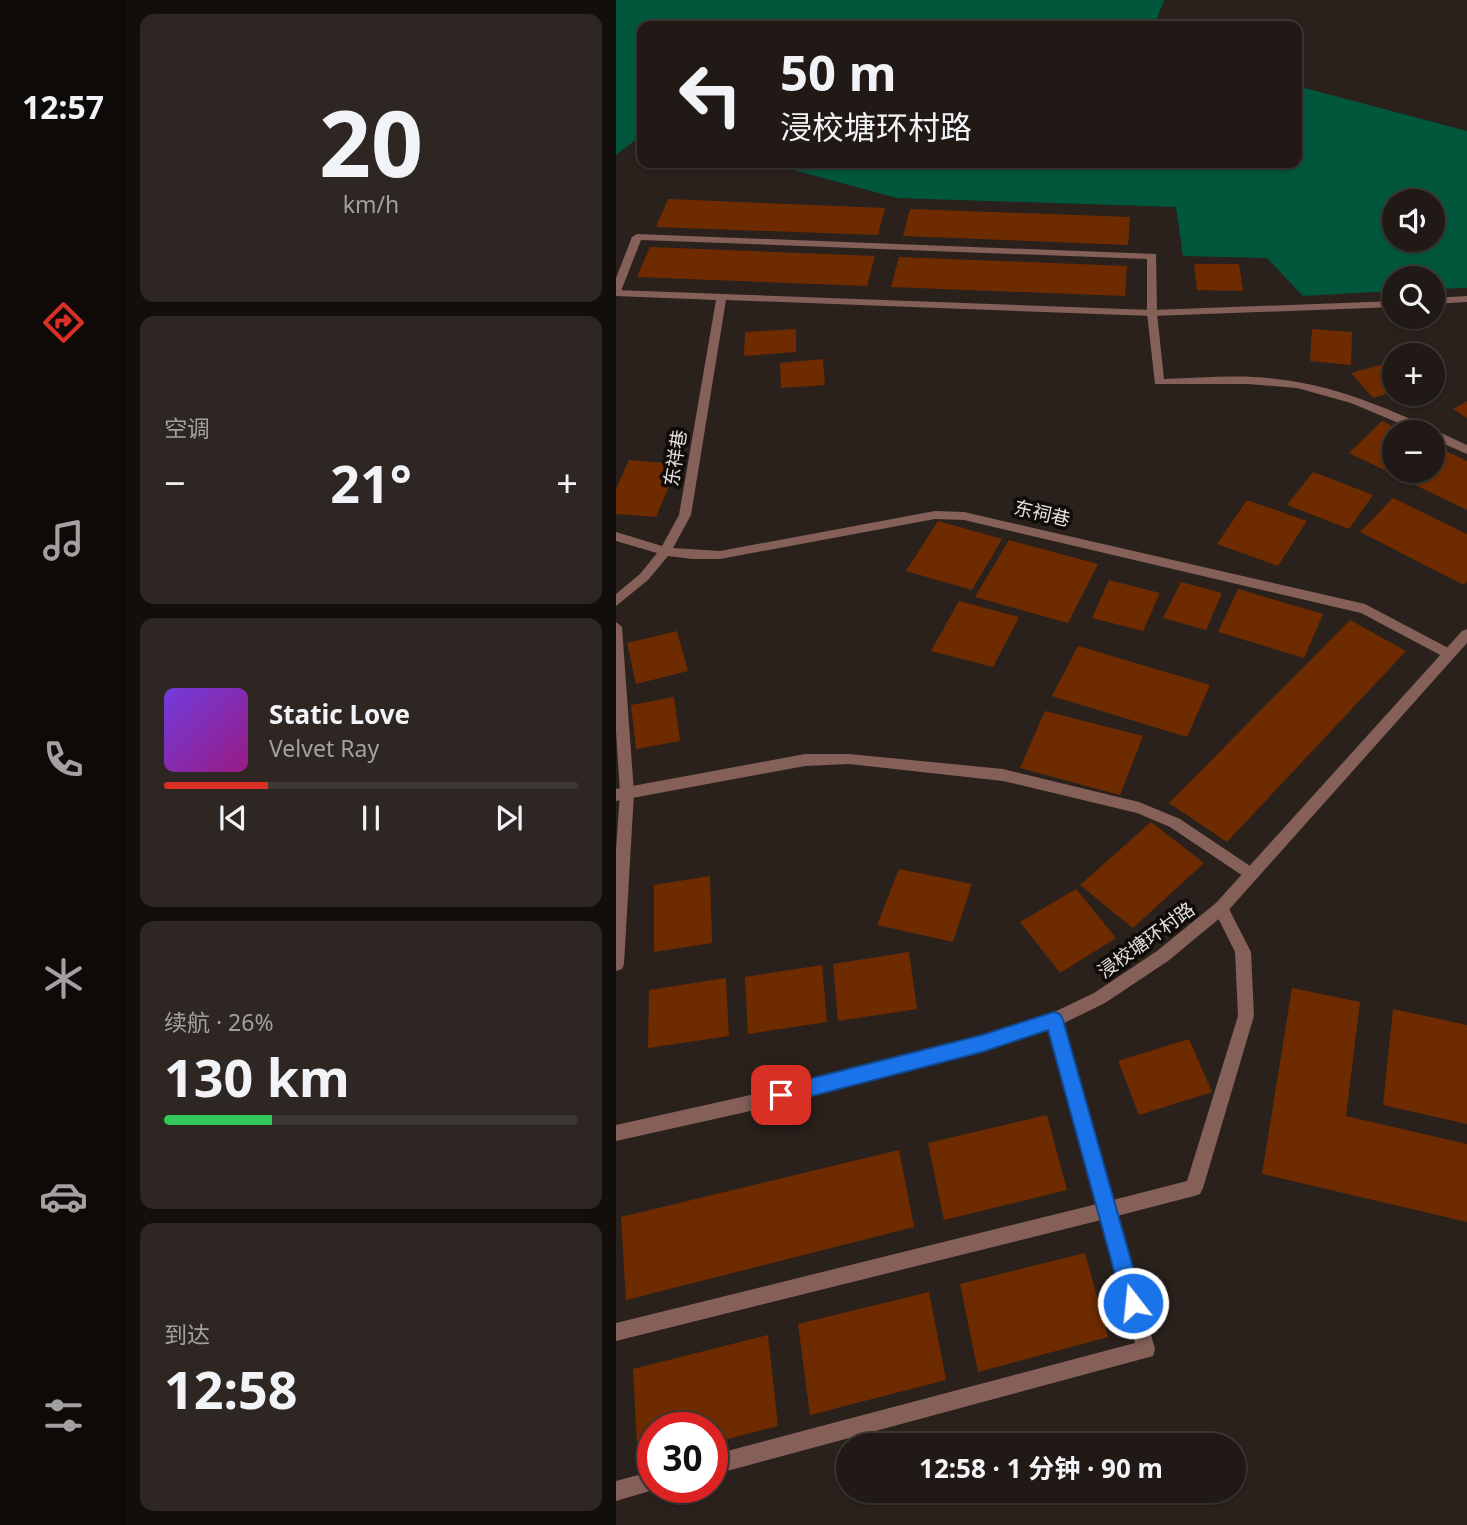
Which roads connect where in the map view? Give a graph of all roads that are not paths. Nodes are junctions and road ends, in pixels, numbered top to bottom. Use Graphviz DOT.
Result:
graph roads {
  1 [pos="616,292"];
  2 [pos="721,298"];
  3 [pos="1467,299"];
  4 [pos="1445,300"];
  5 [pos="1382,304"];
  6 [pos="1152,313"];
  7 [pos="1402,420"];
  8 [pos="1445,440"];
  9 [pos="1467,450"];
  10 [pos="616,536"];
  11 [pos="664,553"];
  12 [pos="616,601"];
  13 [pos="616,627"];
  14 [pos="1467,634"];
  15 [pos="1449,654"];
  16 [pos="621,794"];
  17 [pos="1251,874"];
  18 [pos="618,890"];
  19 [pos="1221,908"];
  20 [pos="616,964"];
  21 [pos="1054,1020"];
  22 [pos="616,1133"];
  23 [pos="1107,1210"];
  24 [pos="616,1332"];
  25 [pos="728,1461"];
  26 [pos="637,1485"];
  27 [pos="616,1491"];
  1 -- 2 [label="street"];
  1 -- 6 [label="street"];
  2 -- 6 [label="street"];
  2 -- 11 [label="street, 东祥巷"];
  3 -- 4 [label="street"];
  5 -- 6 [label="street"];
  6 -- 7 [label="street"];
  8 -- 9 [label="street"];
  10 -- 11 [label="street, 东祠巷"];
  11 -- 12 [label="street, 东祥巷"];
  11 -- 15 [label="street, 东祠巷"];
  13 -- 16 [label="street"];
  14 -- 15 [label="street, 浸校塘环村路"];
  15 -- 17 [label="street, 浸校塘环村路"];
  16 -- 17 [label="street"];
  16 -- 18 [label="street"];
  17 -- 19 [label="street, 浸校塘环村路"];
  18 -- 20 [label="street"];
  19 -- 21 [label="street, 浸校塘环村路"];
  19 -- 23 [label="street"];
  21 -- 22 [label="street, 浸校塘环村路"];
  21 -- 23 [label="street"];
  23 -- 24 [label="street"];
  23 -- 25 [label="street"];
  26 -- 27 [label="street"];
}
